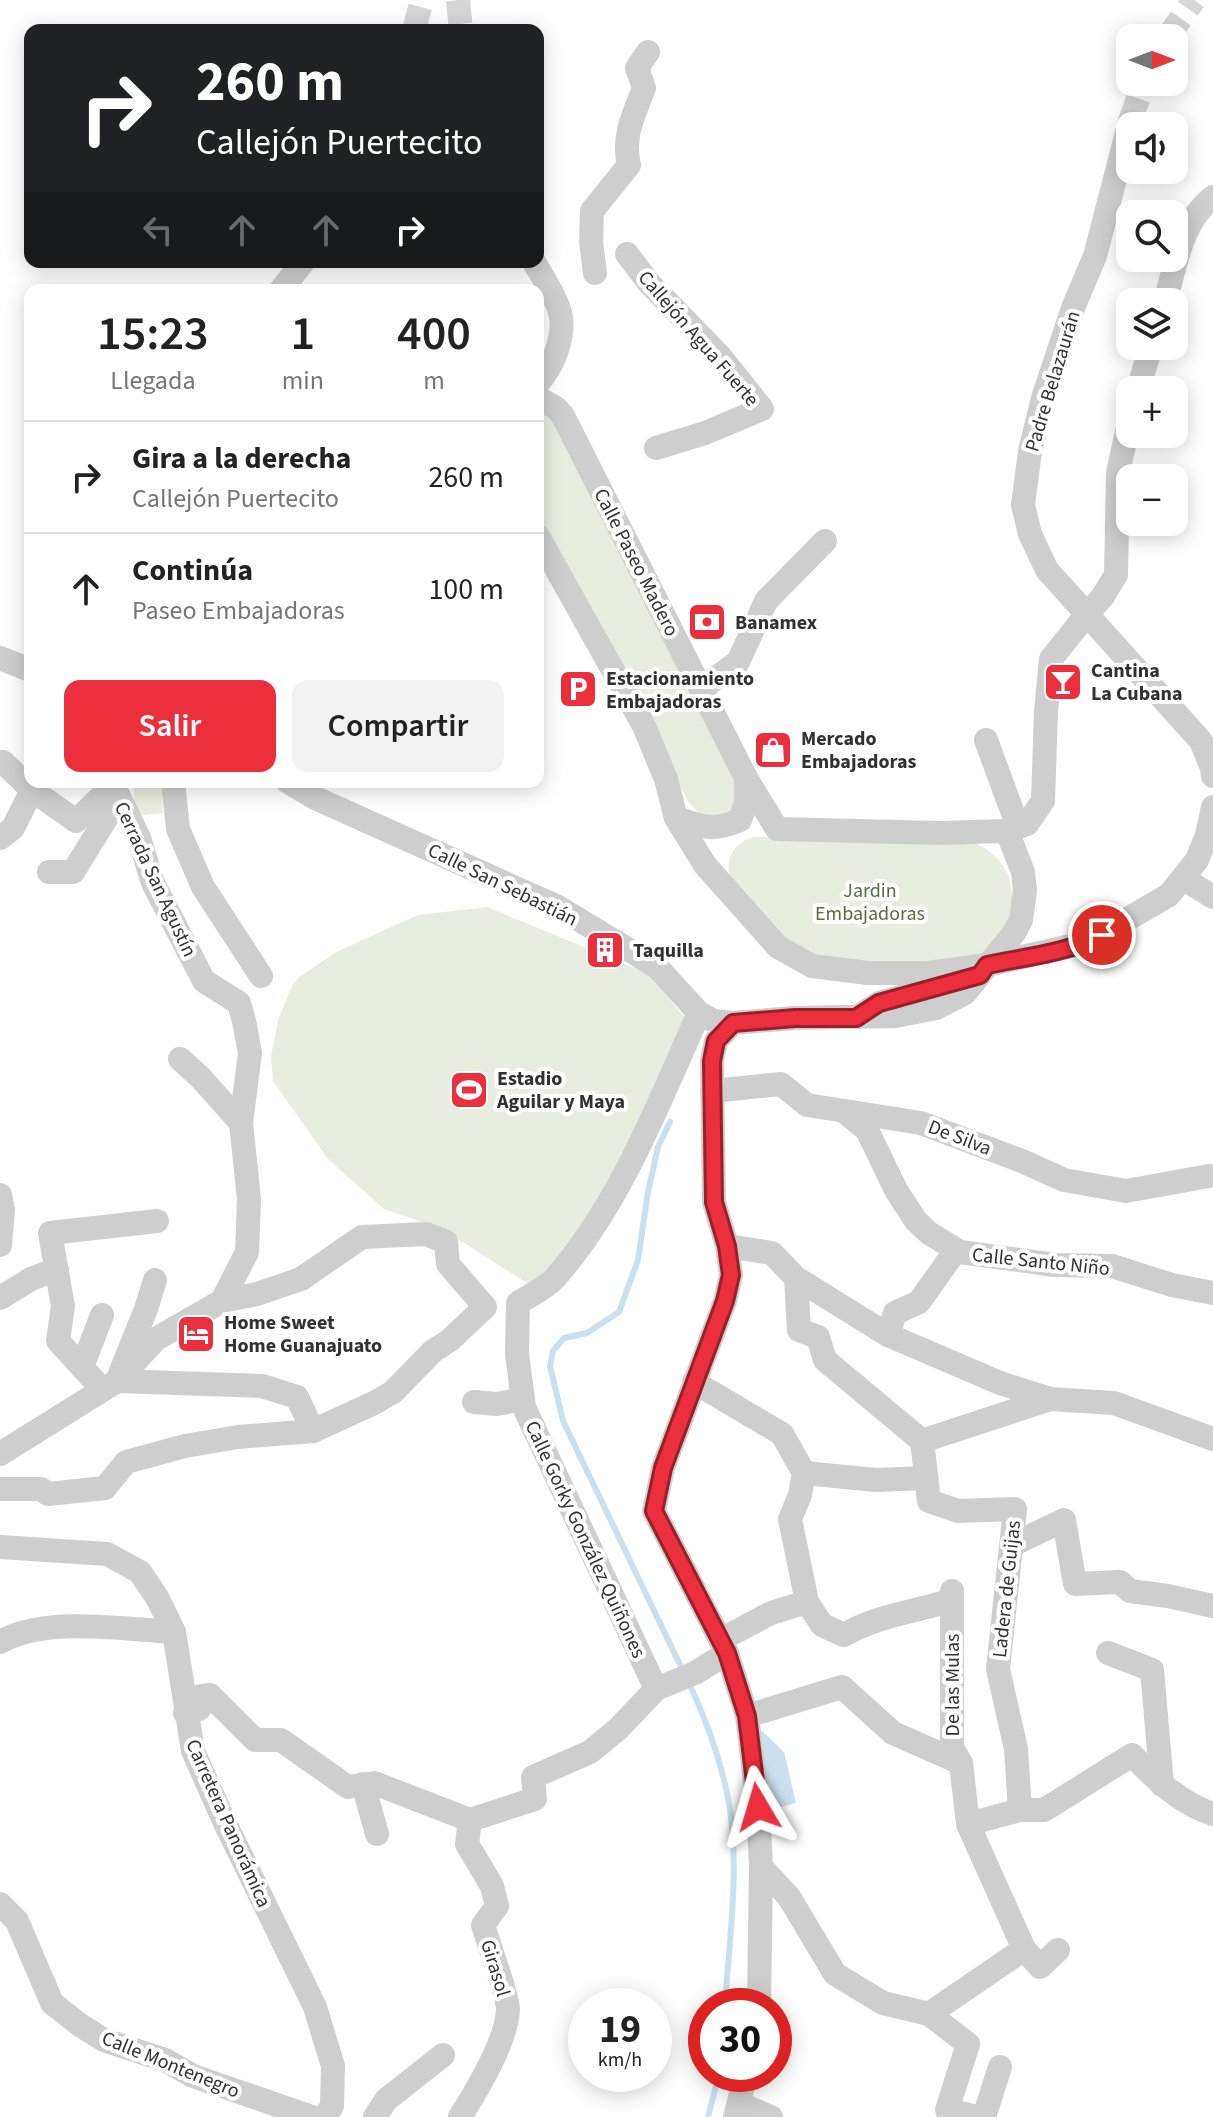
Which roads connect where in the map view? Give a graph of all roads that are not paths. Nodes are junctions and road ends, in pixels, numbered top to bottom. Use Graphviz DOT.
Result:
graph roads {
  1 [pos="648,52"];
  2 [pos="1116,175"];
  3 [pos="1207,201"];
  4 [pos="627,254"];
  5 [pos="298,268"];
  6 [pos="537,268"];
  7 [pos="595,273"];
  8 [pos="286,284"];
  9 [pos="1169,288"];
  10 [pos="544,374"];
  11 [pos="544,400"];
  12 [pos="656,448"];
  13 [pos="1123,448"];
  14 [pos="825,541"];
  15 [pos="544,547"];
  16 [pos="0,658"];
  17 [pos="24,668"];
  18 [pos="701,689"];
  19 [pos="986,740"];
  20 [pos="3,762"];
  21 [pos="1213,776"];
  22 [pos="746,778"];
  23 [pos="24,782"];
  24 [pos="115,788"];
  25 [pos="174,788"];
  26 [pos="298,788"];
  27 [pos="32,790"];
  28 [pos="1213,807"];
  29 [pos="676,818"];
  30 [pos="1017,828"];
  31 [pos="777,829"];
  32 [pos="0,838"];
  33 [pos="705,865"];
  34 [pos="1198,867"];
  35 [pos="49,872"];
  36 [pos="1213,897"];
  37 [pos="1041,954"];
  38 [pos="984,970"];
  39 [pos="261,976"];
  40 [pos="699,1013"];
  41 [pos="733,1023"];
  42 [pos="180,1059"];
  43 [pos="712,1091"];
  44 [pos="843,1111"];
  45 [pos="241,1123"];
  46 [pos="1209,1176"];
  47 [pos="0,1195"];
  48 [pos="157,1221"];
  49 [pos="0,1245"];
  50 [pos="727,1246"];
  51 [pos="956,1250"];
  52 [pos="57,1269"];
  53 [pos="796,1278"];
  54 [pos="155,1280"];
  55 [pos="1213,1293"];
  56 [pos="0,1298"];
  57 [pos="222,1301"];
  58 [pos="102,1315"];
  59 [pos="888,1335"];
  60 [pos="82,1367"];
  61 [pos="694,1382"];
  62 [pos="110,1386"];
  63 [pos="523,1399"];
  64 [pos="1050,1399"];
  65 [pos="474,1402"];
  66 [pos="313,1431"];
  67 [pos="1213,1439"];
  68 [pos="922,1441"];
  69 [pos="0,1454"];
  70 [pos="804,1473"];
  71 [pos="925,1478"];
  72 [pos="0,1489"];
  73 [pos="1012,1545"];
  74 [pos="0,1547"];
  75 [pos="807,1602"];
  76 [pos="1213,1606"];
  77 [pos="174,1632"];
  78 [pos="0,1642"];
  79 [pos="723,1647"];
  80 [pos="1108,1653"];
  81 [pos="663,1686"];
  82 [pos="185,1713"];
  83 [pos="747,1716"];
  84 [pos="961,1763"];
  85 [pos="363,1784"];
  86 [pos="1162,1785"];
  87 [pos="1020,1810"];
  88 [pos="1213,1814"];
  89 [pos="470,1820"];
  90 [pos="968,1824"];
  91 [pos="377,1834"];
  92 [pos="761,1867"];
  93 [pos="0,1904"];
  94 [pos="1024,1949"];
  95 [pos="1058,1950"];
  96 [pos="759,1988"];
  97 [pos="929,2014"];
  98 [pos="443,2055"];
  99 [pos="1000,2067"];
  100 [pos="738,2111"];
  101 [pos="312,2117"];
  102 [pos="325,2117"];
  103 [pos="375,2117"];
  104 [pos="460,2117"];
  105 [pos="771,2117"];
  106 [pos="977,2117"];
  107 [pos="984,2117"];
  1 -- 7 [label="street"];
  2 -- 21 [label="street, Padre Belazaurán"];
  3 -- 9 [label="street"];
  4 -- 12 [label="street, Callejón Agua Fuerte"];
  5 -- 8 [label="street"];
  6 -- 10 [label="street"];
  11 -- 18 [label="street, Calle Paseo Madero"];
  13 -- 30 [label="street, bridge"];
  14 -- 18 [label="street"];
  15 -- 29 [label="street"];
  16 -- 17 [label="street"];
  18 -- 22 [label="street, Calle Paseo Madero"];
  19 -- 30 [label="street"];
  20 -- 23 [label="street"];
  22 -- 29 [label="street"];
  22 -- 31 [label="street, Calle Paseo Madero"];
  24 -- 27 [label="street"];
  24 -- 35 [label="street"];
  24 -- 45 [label="street, Cerrada San Agustín"];
  25 -- 39 [label="street, Cerrada San Agustín"];
  26 -- 40 [label="street, Calle San Sebastián"];
  27 -- 32 [label="street"];
  28 -- 34 [label="street"];
  29 -- 33 [label="street"];
  30 -- 31 [label="street"];
  30 -- 37 [label="street"];
  30 -- 38 [label="street"];
  31 -- 33 [label="street"];
  33 -- 38 [label="street"];
  34 -- 36 [label="street"];
  34 -- 37 [label="street"];
  37 -- 38 [label="street"];
  38 -- 41 [label="street"];
  40 -- 41 [label="street"];
  40 -- 63 [label="street, Calle Gorky González Quiñones"];
  41 -- 43 [label="street"];
  42 -- 45 [label="street"];
  43 -- 44 [label="street, De Silva"];
  43 -- 50 [label="street"];
  44 -- 46 [label="street, De Silva"];
  44 -- 51 [label="street, Calle Santo Niño"];
  45 -- 57 [label="street"];
  47 -- 49 [label="street"];
  48 -- 52 [label="street"];
  50 -- 53 [label="street"];
  50 -- 61 [label="street"];
  51 -- 55 [label="street, Calle Santo Niño"];
  51 -- 59 [label="street"];
  52 -- 56 [label="street"];
  52 -- 60 [label="street"];
  53 -- 59 [label="street"];
  53 -- 68 [label="street"];
  54 -- 62 [label="street"];
  57 -- 62 [label="street"];
  57 -- 66 [label="street"];
  58 -- 60 [label="street"];
  59 -- 64 [label="street"];
  60 -- 62 [label="street"];
  61 -- 70 [label="street"];
  61 -- 79 [label="street"];
  62 -- 66 [label="street"];
  62 -- 69 [label="street"];
  63 -- 65 [label="street"];
  63 -- 81 [label="street, Calle Gorky González Quiñones"];
  64 -- 67 [label="street"];
  64 -- 68 [label="street"];
  66 -- 72 [label="street"];
  68 -- 71 [label="street"];
  70 -- 71 [label="street"];
  70 -- 75 [label="street"];
  71 -- 73 [label="street, Ladera de Guijas"];
  73 -- 76 [label="street"];
  73 -- 87 [label="street, Ladera de Guijas"];
  74 -- 77 [label="street, Carretera Panorámica"];
  75 -- 79 [label="street"];
  75 -- 84 [label="street, De las Mulas"];
  77 -- 78 [label="street"];
  77 -- 82 [label="street, Carretera Panorámica"];
  79 -- 81 [label="street"];
  79 -- 83 [label="street"];
  80 -- 86 [label="street"];
  81 -- 89 [label="street"];
  82 -- 85 [label="street"];
  82 -- 102 [label="street, Carretera Panorámica"];
  83 -- 84 [label="street"];
  83 -- 92 [label="street"];
  84 -- 90 [label="street, De las Mulas"];
  85 -- 89 [label="street"];
  85 -- 91 [label="street"];
  86 -- 87 [label="street"];
  86 -- 88 [label="street"];
  87 -- 90 [label="street"];
  89 -- 104 [label="street, Girasol"];
  90 -- 94 [label="street, De las Mulas"];
  92 -- 96 [label="street"];
  92 -- 97 [label="street"];
  93 -- 101 [label="street, Calle Montenegro"];
  94 -- 95 [label="street"];
  94 -- 97 [label="street"];
  97 -- 106 [label="street"];
  98 -- 103 [label="street"];
  99 -- 107 [label="street"];
  100 -- 105 [label="street"];
}
